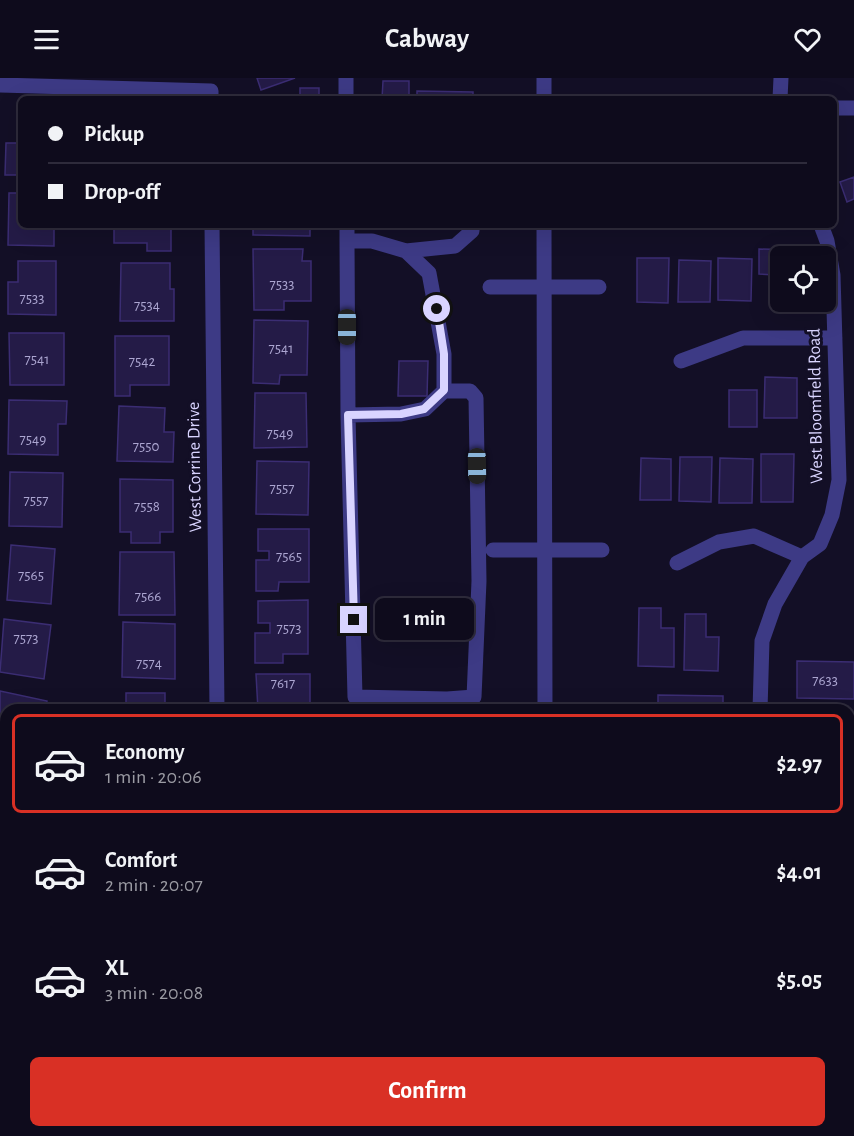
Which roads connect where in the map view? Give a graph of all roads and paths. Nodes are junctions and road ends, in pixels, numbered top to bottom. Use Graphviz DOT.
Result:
graph roads {
  1 [pos="346,78"];
  2 [pos="544,78"];
  3 [pos="781,78"];
  4 [pos="0,85"];
  5 [pos="211,95"];
  6 [pos="346,96"];
  7 [pos="544,96"];
  8 [pos="780,96"];
  9 [pos="837,108"];
  10 [pos="854,108"];
  11 [pos="212,228"];
  12 [pos="347,228"];
  13 [pos="472,228"];
  14 [pos="544,228"];
  15 [pos="822,228"];
  16 [pos="347,241"];
  17 [pos="406,251"];
  18 [pos="544,286"];
  19 [pos="490,287"];
  20 [pos="599,287"];
  21 [pos="834,338"];
  22 [pos="681,361"];
  23 [pos="444,390"];
  24 [pos="348,415"];
  25 [pos="494,550"];
  26 [pos="544,550"];
  27 [pos="602,550"];
  28 [pos="802,557"];
  29 [pos="677,563"];
  30 [pos="474,703"];
  31 [pos="217,704"];
  32 [pos="355,704"];
  33 [pos="545,704"];
  34 [pos="760,704"];
  1 -- 6 [label="street"];
  2 -- 7 [label="street"];
  3 -- 8 [label="street"];
  4 -- 5 [label="street"];
  9 -- 10 [label="street"];
  11 -- 31 [label="street, West Corrine Drive"];
  12 -- 16 [label="street"];
  13 -- 17 [label="street"];
  14 -- 18 [label="street"];
  15 -- 21 [label="street, West Bloomfield Road"];
  16 -- 17 [label="street"];
  16 -- 24 [label="street"];
  17 -- 23 [label="street"];
  18 -- 19 [label="street"];
  18 -- 20 [label="street"];
  18 -- 26 [label="street"];
  21 -- 22 [label="street"];
  21 -- 28 [label="street, West Bloomfield Road"];
  23 -- 24 [label="street"];
  23 -- 30 [label="street"];
  24 -- 32 [label="street"];
  25 -- 26 [label="street"];
  26 -- 27 [label="street"];
  26 -- 33 [label="street"];
  28 -- 29 [label="street"];
  28 -- 34 [label="street, West Bloomfield Road"];
  30 -- 32 [label="street"];
}
